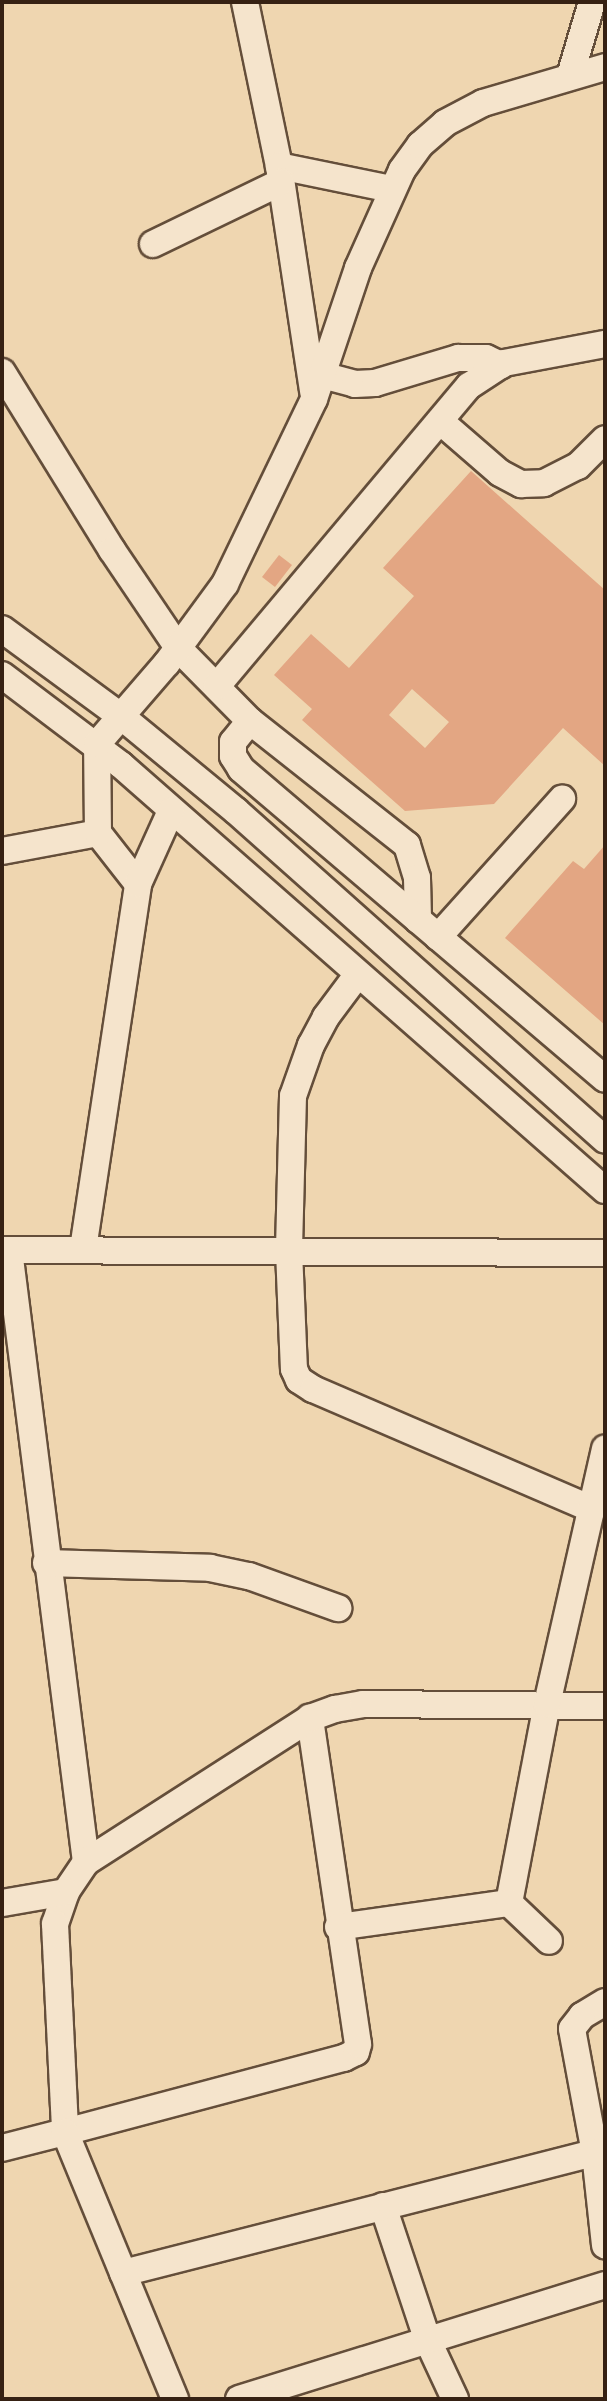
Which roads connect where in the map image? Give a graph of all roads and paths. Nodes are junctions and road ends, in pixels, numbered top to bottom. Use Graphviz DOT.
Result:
graph roads {
  1 [pos="245,2"];
  2 [pos="592,2"];
  3 [pos="605,67"];
  4 [pos="570,76"];
  5 [pos="280,174"];
  6 [pos="391,189"];
  7 [pos="153,244"];
  8 [pos="605,344"];
  9 [pos="501,365"];
  10 [pos="2,372"];
  11 [pos="318,387"];
  12 [pos="440,421"];
  13 [pos="605,439"];
  14 [pos="2,629"];
  15 [pos="178,648"];
  16 [pos="2,675"];
  17 [pos="217,686"];
  18 [pos="122,717"];
  19 [pos="250,721"];
  20 [pos="97,744"];
  21 [pos="562,799"];
  22 [pos="171,811"];
  23 [pos="98,833"];
  24 [pos="2,851"];
  25 [pos="138,884"];
  26 [pos="418,920"];
  27 [pos="438,937"];
  28 [pos="358,974"];
  29 [pos="605,1079"];
  30 [pos="605,1140"];
  31 [pos="605,1190"];
  32 [pos="83,1249"];
  33 [pos="6,1250"];
  34 [pos="289,1251"];
  35 [pos="605,1253"];
  36 [pos="605,1448"];
  37 [pos="592,1509"];
  38 [pos="46,1563"];
  39 [pos="338,1608"];
  40 [pos="547,1704"];
  41 [pos="605,1706"];
  42 [pos="310,1718"];
  43 [pos="86,1862"];
  44 [pos="66,1892"];
  45 [pos="2,1903"];
  46 [pos="509,1903"];
  47 [pos="338,1927"];
  48 [pos="549,1941"];
  49 [pos="605,2002"];
  50 [pos="65,2132"];
  51 [pos="2,2148"];
  52 [pos="595,2153"];
  53 [pos="383,2206"];
  54 [pos="605,2245"];
  55 [pos="123,2273"];
  56 [pos="605,2285"];
  57 [pos="428,2341"];
  58 [pos="175,2399"];
  59 [pos="239,2399"];
  60 [pos="455,2399"];
  1 -- 5 [label="street"];
  2 -- 4 [label="street"];
  3 -- 4 [label="street"];
  4 -- 6 [label="street"];
  5 -- 6 [label="street"];
  5 -- 7 [label="street"];
  5 -- 11 [label="street"];
  6 -- 11 [label="street"];
  8 -- 9 [label="street"];
  9 -- 11 [label="street"];
  9 -- 12 [label="street"];
  10 -- 15 [label="street"];
  11 -- 15 [label="street"];
  12 -- 13 [label="street"];
  12 -- 17 [label="street"];
  14 -- 18 [label="street"];
  15 -- 17 [label="street"];
  15 -- 18 [label="street"];
  16 -- 20 [label="street"];
  17 -- 19 [label="street"];
  18 -- 20 [label="street"];
  18 -- 30 [label="street"];
  19 -- 26 [label="street"];
  19 -- 26 [label="street"];
  20 -- 22 [label="street"];
  20 -- 23 [label="street"];
  21 -- 27 [label="street"];
  22 -- 25 [label="street"];
  22 -- 28 [label="street"];
  23 -- 24 [label="street"];
  23 -- 25 [label="street"];
  25 -- 32 [label="street"];
  26 -- 27 [label="street"];
  27 -- 29 [label="street"];
  28 -- 31 [label="street"];
  28 -- 34 [label="street"];
  32 -- 33 [label="street"];
  32 -- 34 [label="street"];
  33 -- 38 [label="street"];
  34 -- 35 [label="street"];
  34 -- 37 [label="street"];
  36 -- 37 [label="street"];
  37 -- 40 [label="street"];
  38 -- 39 [label="street"];
  38 -- 43 [label="street"];
  40 -- 41 [label="street"];
  40 -- 42 [label="street"];
  40 -- 46 [label="street"];
  42 -- 43 [label="street"];
  42 -- 47 [label="street"];
  43 -- 44 [label="street"];
  44 -- 45 [label="street"];
  44 -- 50 [label="street"];
  46 -- 47 [label="street"];
  46 -- 48 [label="street"];
  47 -- 50 [label="street"];
  49 -- 52 [label="street"];
  50 -- 51 [label="street"];
  50 -- 55 [label="street"];
  52 -- 53 [label="street"];
  52 -- 54 [label="street"];
  53 -- 55 [label="street"];
  53 -- 57 [label="street"];
  55 -- 58 [label="street"];
  56 -- 57 [label="street"];
  57 -- 59 [label="street"];
  57 -- 60 [label="street"];
}
